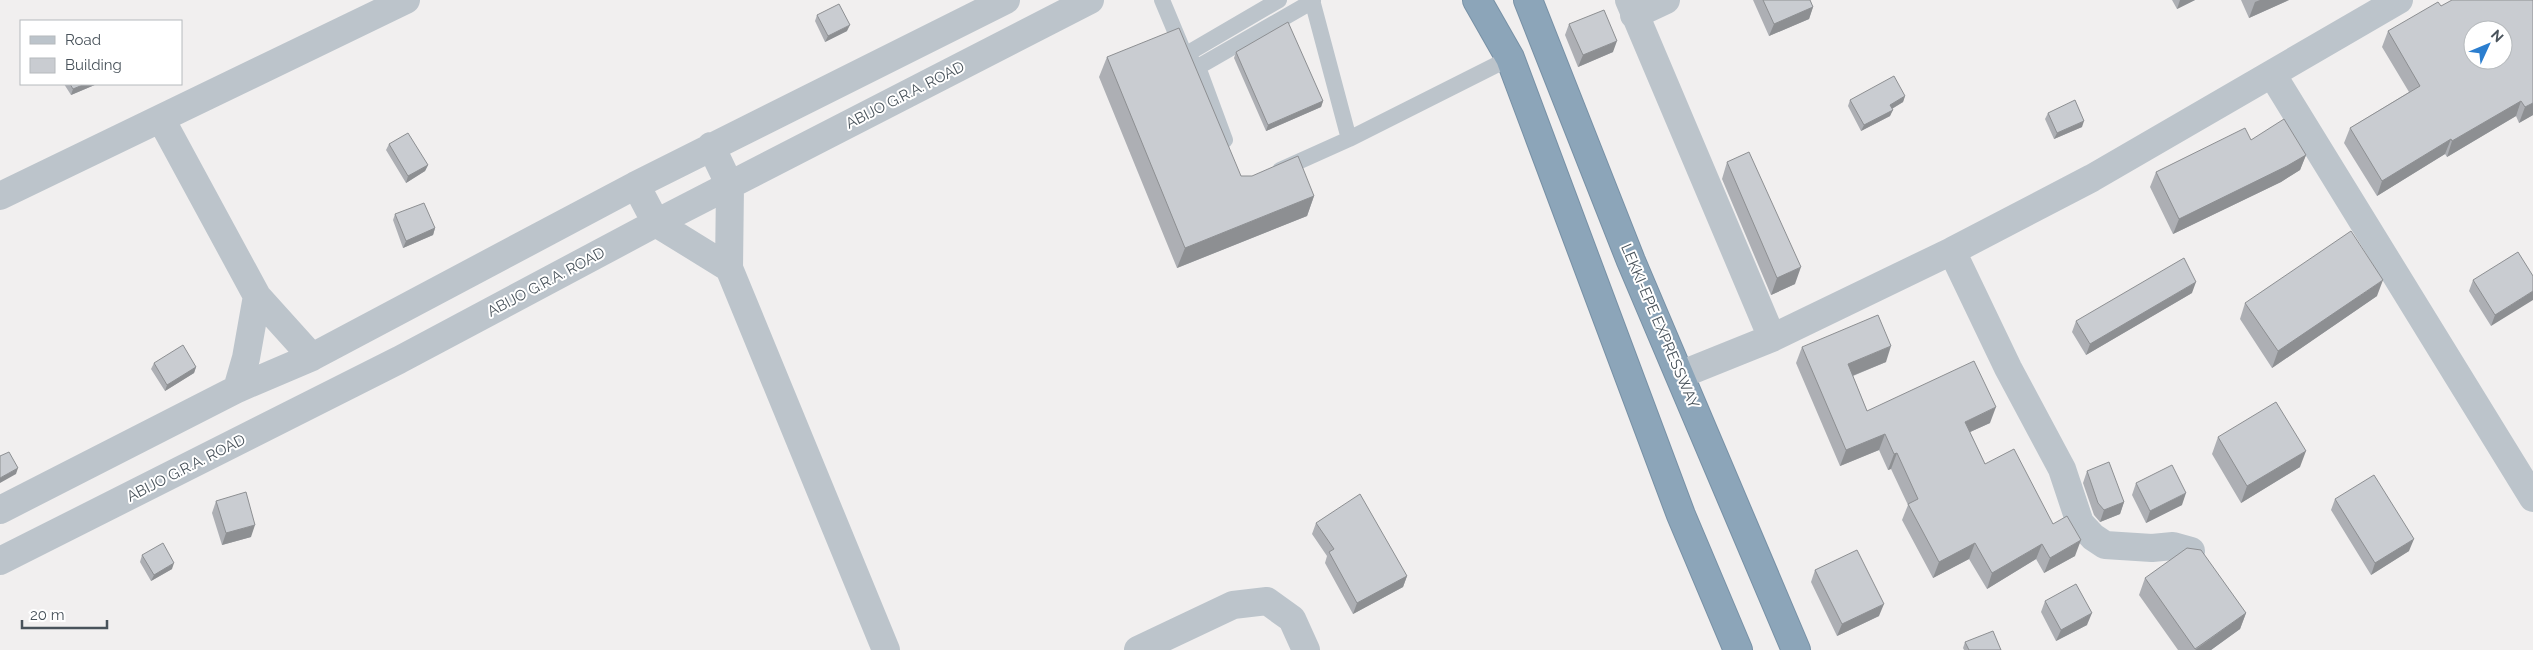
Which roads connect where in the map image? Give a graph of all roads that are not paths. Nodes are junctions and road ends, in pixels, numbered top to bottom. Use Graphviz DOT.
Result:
graph roads {
  1 [pos="406,0"];
  2 [pos="1006,0"];
  3 [pos="1090,0"];
  4 [pos="1162,0"];
  5 [pos="1279,0"];
  6 [pos="1477,0"];
  7 [pos="1528,0"];
  8 [pos="1666,0"];
  9 [pos="2399,0"];
  10 [pos="1312,1"];
  11 [pos="1632,8"];
  12 [pos="1185,55"];
  13 [pos="1510,58"];
  14 [pos="1198,67"];
  15 [pos="2272,74"];
  16 [pos="161,119"];
  17 [pos="1349,139"];
  18 [pos="711,146"];
  19 [pos="1231,159"];
  20 [pos="1268,175"];
  21 [pos="636,184"];
  22 [pos="730,186"];
  23 [pos="0,196"];
  24 [pos="656,223"];
  25 [pos="1952,251"];
  26 [pos="729,268"];
  27 [pos="257,296"];
  28 [pos="1772,338"];
  29 [pos="312,358"];
  30 [pos="1680,374"];
  31 [pos="237,389"];
  32 [pos="2533,498"];
  33 [pos="0,510"];
  34 [pos="2191,551"];
  35 [pos="0,561"];
  36 [pos="886,650"];
  37 [pos="1138,650"];
  38 [pos="1306,650"];
  39 [pos="1738,650"];
  40 [pos="1796,650"];
  1 -- 16 [label="street"];
  2 -- 18 [label="street"];
  3 -- 22 [label="street, ABIJO G.R.A. ROAD"];
  4 -- 12 [label="lane"];
  5 -- 12 [label="lane"];
  6 -- 13 [label="highway"];
  7 -- 30 [label="highway, LEKKI-EPE EXPRESSWAY"];
  8 -- 11 [label="street"];
  9 -- 15 [label="street"];
  10 -- 14 [label="lane"];
  10 -- 17 [label="lane"];
  11 -- 28 [label="street"];
  12 -- 14 [label="lane"];
  13 -- 17 [label="lane"];
  13 -- 39 [label="highway"];
  14 -- 19 [label="lane"];
  15 -- 25 [label="street"];
  15 -- 32 [label="street"];
  16 -- 23 [label="street"];
  16 -- 27 [label="street"];
  17 -- 20 [label="lane"];
  18 -- 21 [label="street"];
  18 -- 22 [label="street"];
  21 -- 24 [label="street"];
  21 -- 29 [label="street"];
  22 -- 24 [label="street, ABIJO G.R.A. ROAD"];
  22 -- 26 [label="street"];
  24 -- 26 [label="street"];
  24 -- 35 [label="street, ABIJO G.R.A. ROAD"];
  25 -- 28 [label="street"];
  25 -- 34 [label="street"];
  26 -- 36 [label="street"];
  27 -- 29 [label="street"];
  27 -- 31 [label="street"];
  28 -- 30 [label="street"];
  29 -- 31 [label="street"];
  30 -- 40 [label="highway, LEKKI-EPE EXPRESSWAY"];
  31 -- 33 [label="street"];
  37 -- 38 [label="street"];
}
